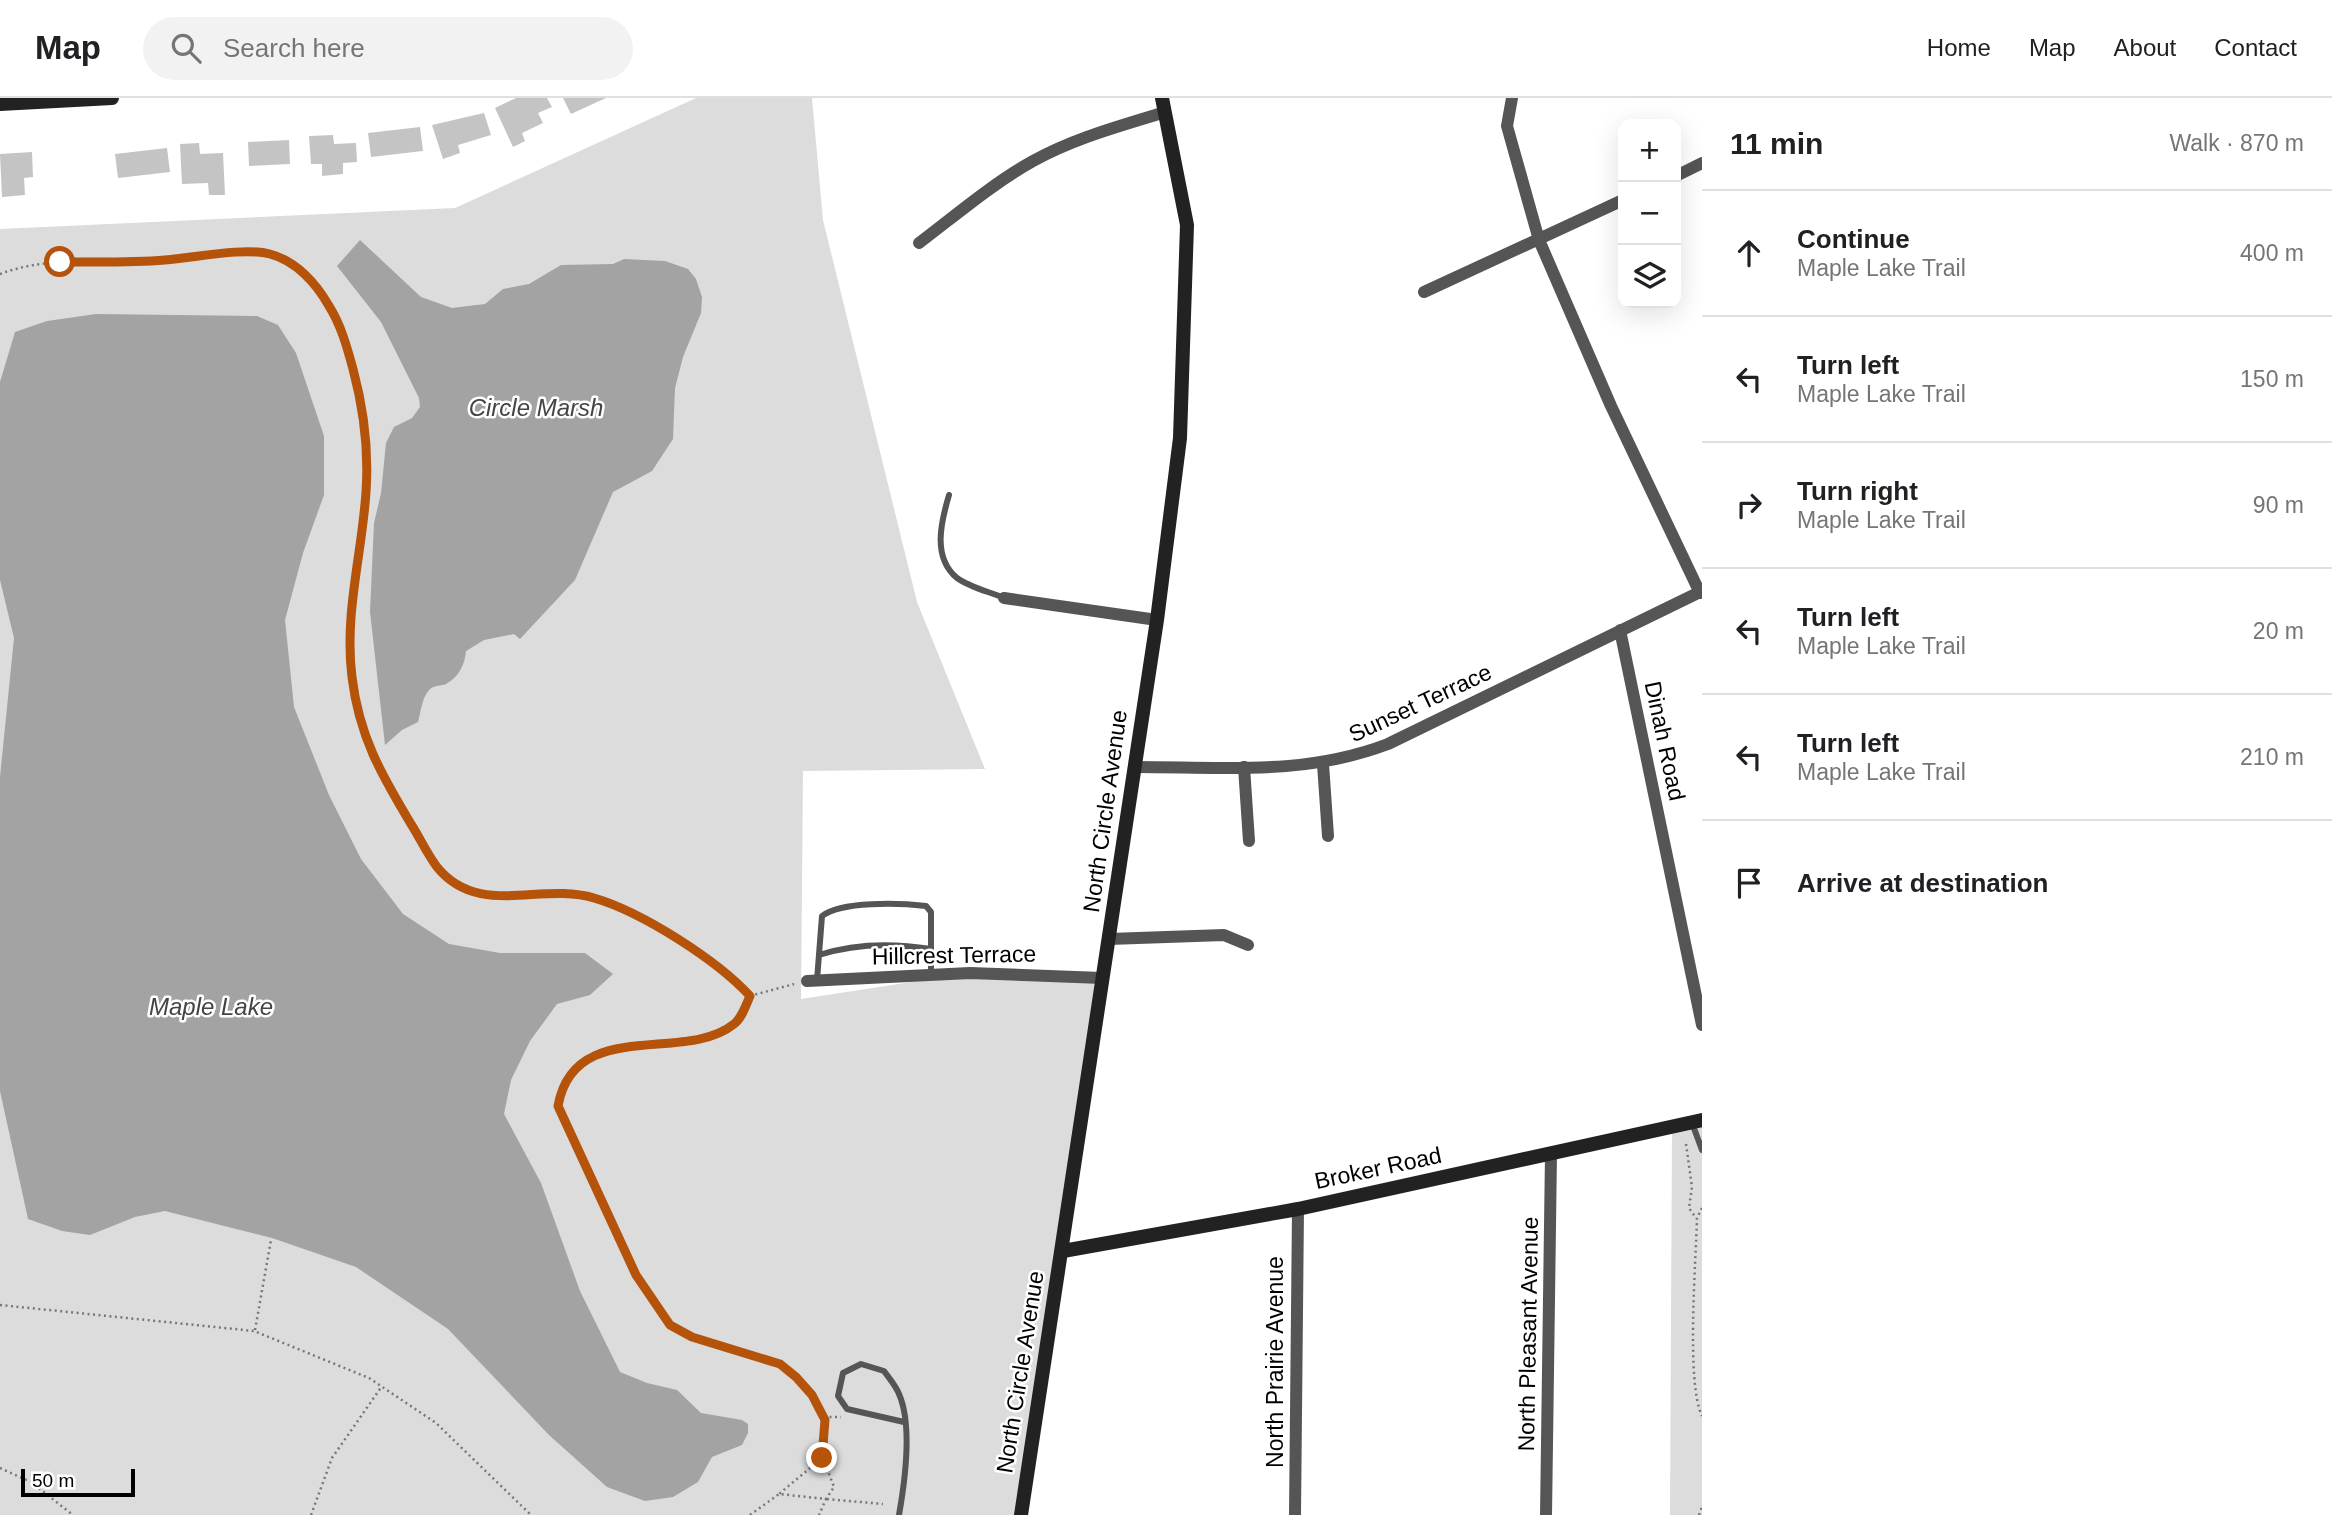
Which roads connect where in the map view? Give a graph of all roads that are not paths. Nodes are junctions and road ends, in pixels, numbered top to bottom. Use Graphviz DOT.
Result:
graph roads {
  1 [pos="111,98"];
  2 [pos="1512,98"];
  3 [pos="0,104"];
  4 [pos="1163,105"];
  5 [pos="1702,163"];
  6 [pos="1681,174"];
  7 [pos="1618,203"];
  8 [pos="1539,240"];
  9 [pos="919,243"];
  10 [pos="1424,292"];
  11 [pos="949,495"];
  12 [pos="1701,592"];
  13 [pos="1004,598"];
  14 [pos="1157,620"];
  15 [pos="1620,630"];
  16 [pos="1323,764"];
  17 [pos="1135,767"];
  18 [pos="1244,768"];
  19 [pos="1328,836"];
  20 [pos="1249,841"];
  21 [pos="1110,939"];
  22 [pos="1248,945"];
  23 [pos="931,949"];
  24 [pos="819,955"];
  25 [pos="931,975"];
  26 [pos="1102,978"];
  27 [pos="812,981"];
  28 [pos="1702,1026"];
  29 [pos="1697,1122"];
  30 [pos="1702,1150"];
  31 [pos="1551,1154"];
  32 [pos="1298,1209"];
  33 [pos="1063,1251"];
  34 [pos="904,1422"];
  35 [pos="899,1515"];
  36 [pos="1021,1515"];
  37 [pos="1295,1515"];
  38 [pos="1546,1515"];
  1 -- 3 [label="street"];
  2 -- 8 [label="street"];
  4 -- 9 [label="street"];
  4 -- 14 [label="street, North Circle Avenue"];
  5 -- 6 [label="street"];
  7 -- 8 [label="street"];
  8 -- 10 [label="street"];
  8 -- 12 [label="street"];
  11 -- 13 [label="lane"];
  12 -- 15 [label="street, Sunset Terrace"];
  13 -- 14 [label="street"];
  14 -- 17 [label="street, North Circle Avenue"];
  15 -- 16 [label="street, Sunset Terrace"];
  15 -- 28 [label="street, Dinah Road"];
  16 -- 18 [label="street, Sunset Terrace"];
  16 -- 19 [label="street"];
  17 -- 18 [label="street, Sunset Terrace"];
  17 -- 21 [label="street, North Circle Avenue"];
  18 -- 20 [label="street"];
  21 -- 22 [label="street"];
  21 -- 26 [label="street, North Circle Avenue"];
  23 -- 24 [label="lane"];
  23 -- 24 [label="lane"];
  23 -- 25 [label="lane"];
  24 -- 27 [label="lane"];
  25 -- 26 [label="street, Hillcrest Terrace"];
  25 -- 27 [label="street, Hillcrest Terrace"];
  26 -- 33 [label="street, North Circle Avenue"];
  29 -- 30 [label="lane"];
  29 -- 31 [label="street, Broker Road"];
  31 -- 32 [label="street, Broker Road"];
  31 -- 38 [label="street, North Pleasant Avenue"];
  32 -- 33 [label="street, Broker Road"];
  32 -- 37 [label="street, North Prairie Avenue"];
  33 -- 36 [label="street, North Circle Avenue"];
  34 -- 34 [label="lane"];
  34 -- 35 [label="lane"];
}
